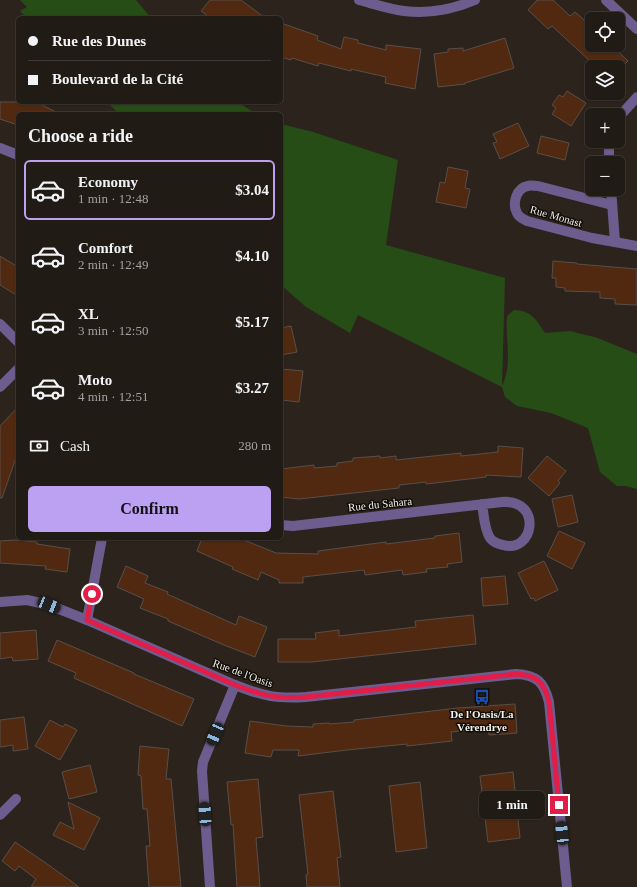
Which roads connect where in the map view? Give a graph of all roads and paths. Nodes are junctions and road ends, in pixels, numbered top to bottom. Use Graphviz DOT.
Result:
graph roads {
  1 [pos="359,0"];
  2 [pos="475,0"];
  3 [pos="606,0"];
  4 [pos="637,29"];
  5 [pos="637,96"];
  6 [pos="625,110"];
  7 [pos="0,148"];
  8 [pos="16,153"];
  9 [pos="611,196"];
  10 [pos="612,205"];
  11 [pos="615,242"];
  12 [pos="637,246"];
  13 [pos="0,324"];
  14 [pos="16,340"];
  15 [pos="16,371"];
  16 [pos="0,387"];
  17 [pos="482,504"];
  18 [pos="283,525"];
  19 [pos="102,540"];
  20 [pos="0,602"];
  21 [pos="87,620"];
  22 [pos="235,685"];
  23 [pos="16,800"];
  24 [pos="0,815"];
  25 [pos="210,887"];
  26 [pos="567,887"];
  1 -- 2 [label="street"];
  3 -- 4 [label="street"];
  5 -- 6 [label="street"];
  7 -- 8 [label="street"];
  9 -- 10 [label="street"];
  10 -- 11 [label="street"];
  10 -- 11 [label="street, Rue Monast"];
  11 -- 12 [label="street, Rue Monast"];
  13 -- 14 [label="street"];
  15 -- 16 [label="street"];
  17 -- 17 [label="street, Rue du Sahara"];
  17 -- 18 [label="street, Rue du Sahara"];
  19 -- 21 [label="street"];
  20 -- 21 [label="street, Rue de l'Oasis"];
  21 -- 22 [label="street, Rue de l'Oasis"];
  22 -- 25 [label="street"];
  22 -- 26 [label="street, Rue de l'Oasis"];
  23 -- 24 [label="street"];
}
